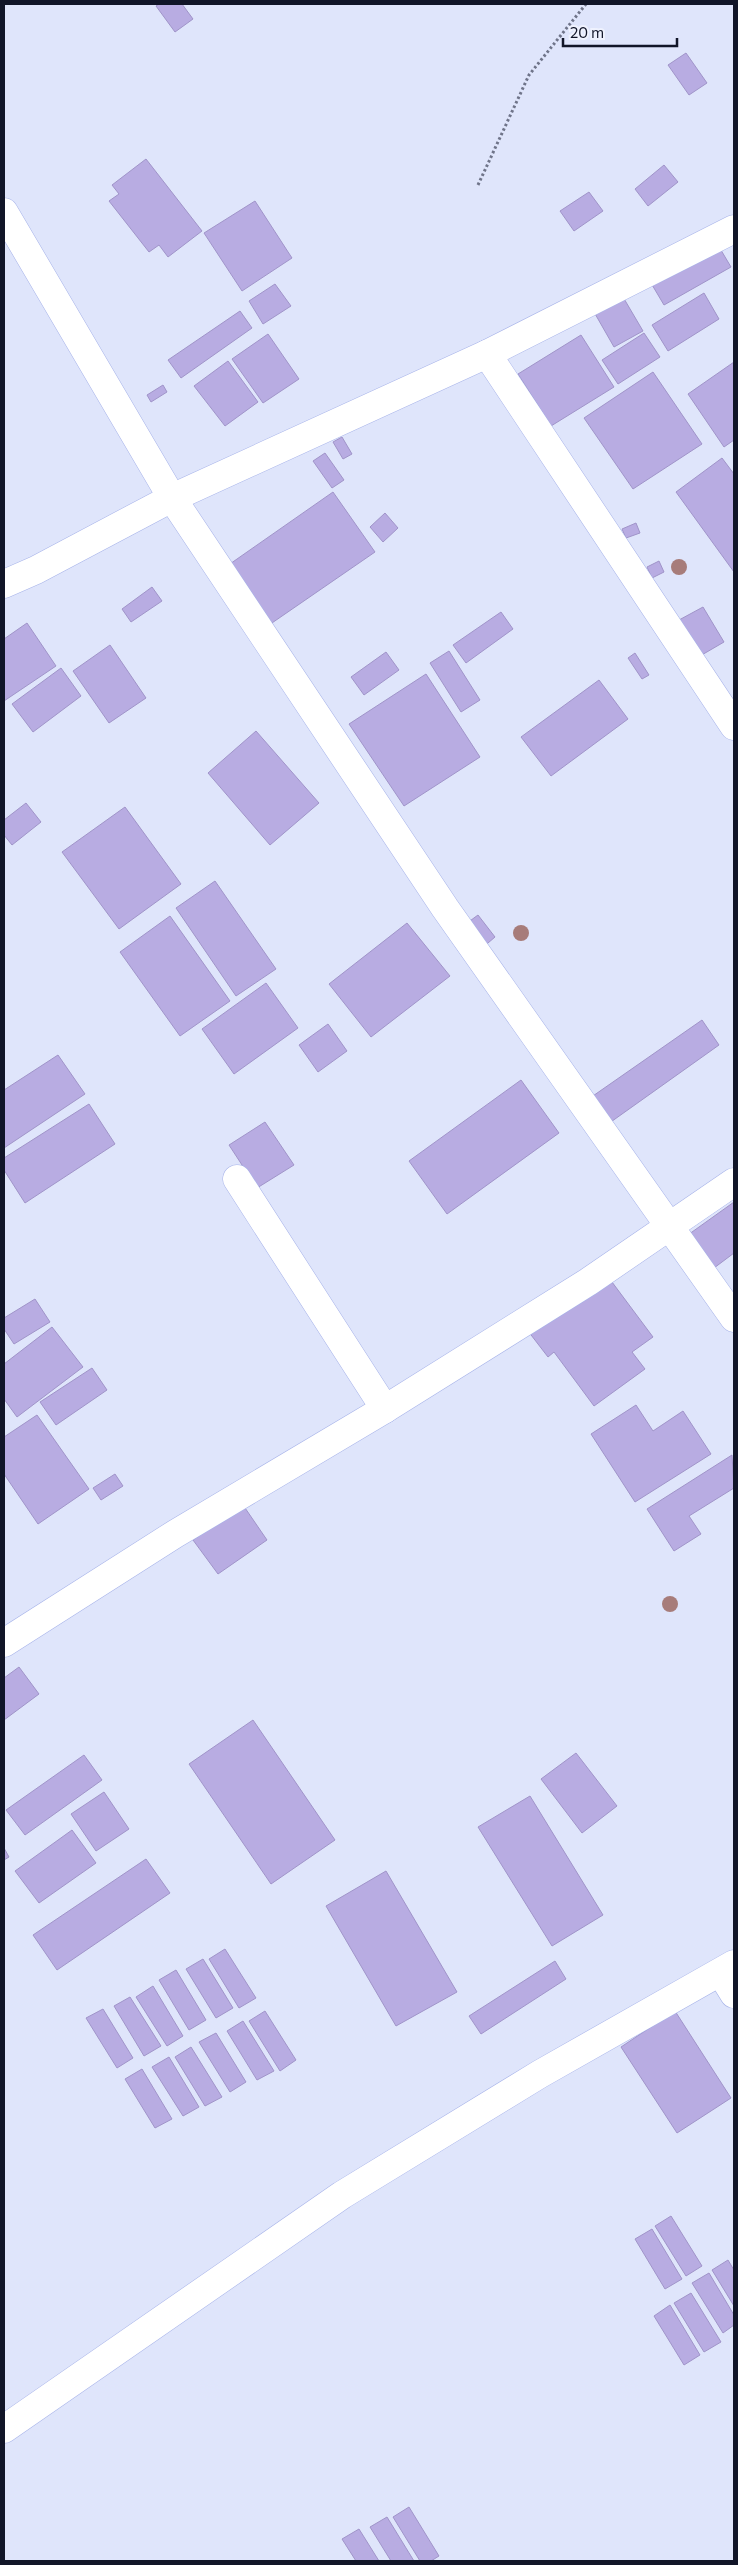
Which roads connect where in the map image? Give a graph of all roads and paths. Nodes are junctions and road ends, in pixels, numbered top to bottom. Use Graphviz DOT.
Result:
graph roads {
  1 [pos="586,4"];
  2 [pos="478,185"];
  3 [pos="4,212"];
  4 [pos="734,229"];
  5 [pos="488,354"];
  6 [pos="172,498"];
  7 [pos="4,584"];
  8 [pos="734,726"];
  9 [pos="237,1179"];
  10 [pos="734,1182"];
  11 [pos="669,1226"];
  12 [pos="734,1318"];
  13 [pos="385,1409"];
  14 [pos="4,1643"];
  15 [pos="730,1977"];
  16 [pos="4,2429"];
  1 -- 2 [label="path"];
  3 -- 6 [label="street"];
  4 -- 5 [label="street"];
  5 -- 6 [label="street"];
  5 -- 8 [label="street"];
  6 -- 7 [label="street"];
  6 -- 11 [label="street"];
  9 -- 13 [label="street"];
  10 -- 11 [label="street"];
  11 -- 12 [label="street"];
  11 -- 13 [label="street"];
  13 -- 14 [label="street"];
  15 -- 16 [label="street"];
}
